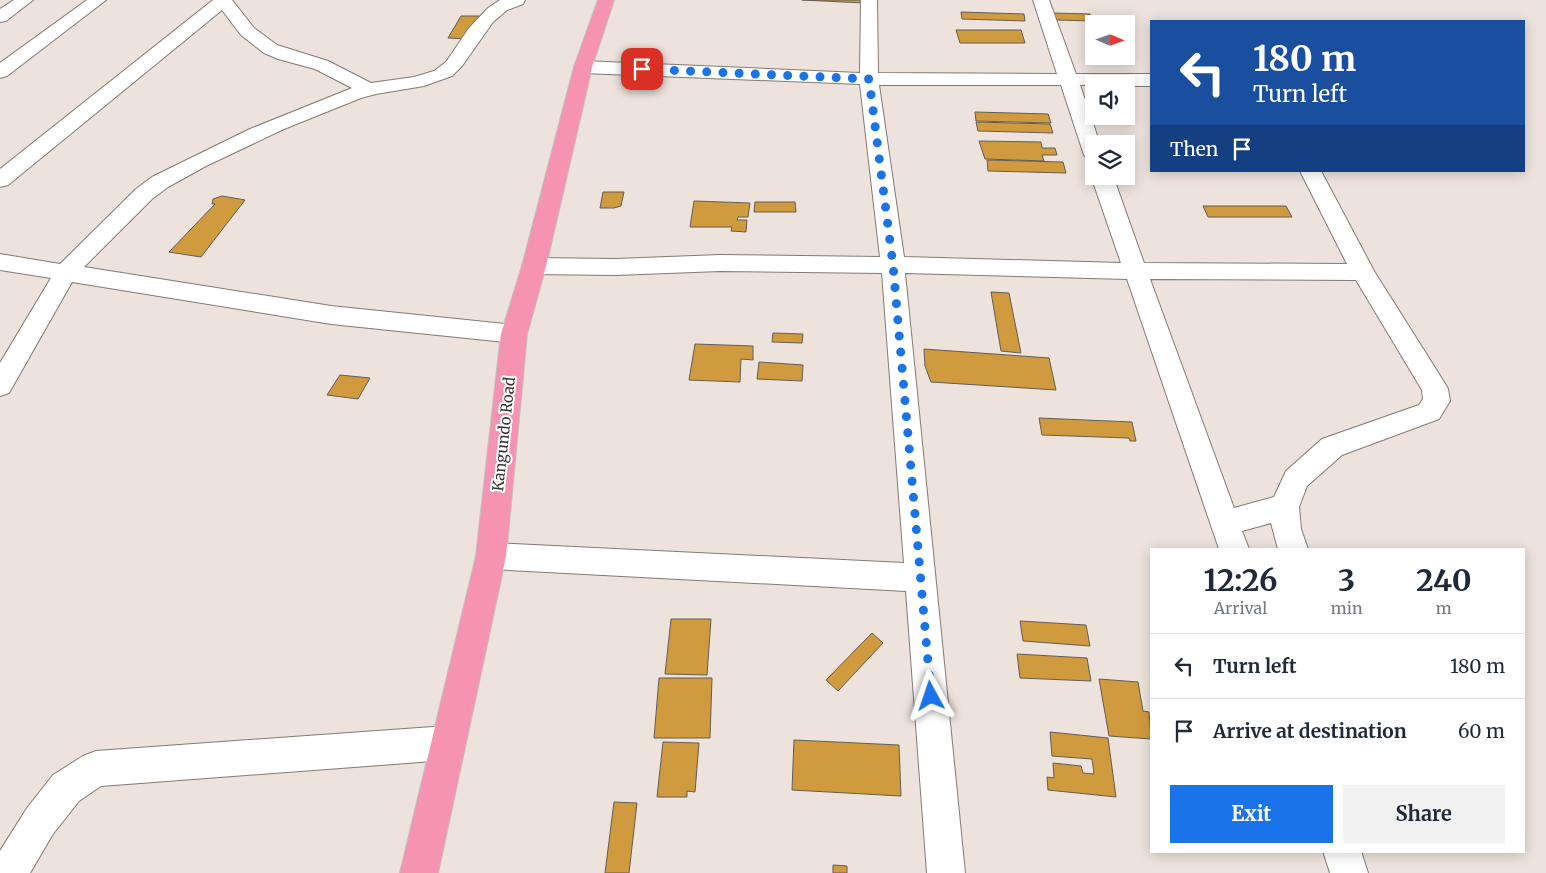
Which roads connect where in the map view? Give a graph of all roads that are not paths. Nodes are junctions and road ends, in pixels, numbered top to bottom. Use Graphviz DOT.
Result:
graph roads {
  1 [pos="25,0"];
  2 [pos="98,0"];
  3 [pos="224,0"];
  4 [pos="517,0"];
  5 [pos="606,0"];
  6 [pos="869,0"];
  7 [pos="1041,0"];
  8 [pos="0,18"];
  9 [pos="583,67"];
  10 [pos="0,72"];
  11 [pos="869,79"];
  12 [pos="1150,80"];
  13 [pos="1067,81"];
  14 [pos="368,90"];
  15 [pos="1087,135"];
  16 [pos="1311,172"];
  17 [pos="0,180"];
  18 [pos="1105,185"];
  19 [pos="0,262"];
  20 [pos="893,265"];
  21 [pos="534,266"];
  22 [pos="66,272"];
  23 [pos="1136,272"];
  24 [pos="1363,272"];
  25 [pos="514,334"];
  26 [pos="0,386"];
  27 [pos="1284,507"];
  28 [pos="1230,536"];
  29 [pos="1293,548"];
  30 [pos="491,556"];
  31 [pos="920,578"];
  32 [pos="447,743"];
  33 [pos="1343,853"];
  34 [pos="8,873"];
  35 [pos="418,873"];
  36 [pos="946,873"];
  37 [pos="1349,873"];
  1 -- 8 [label="street"];
  2 -- 10 [label="street"];
  3 -- 14 [label="street"];
  3 -- 17 [label="street"];
  4 -- 14 [label="street"];
  5 -- 9 [label="highway, Kangundo Road"];
  6 -- 11 [label="street"];
  7 -- 13 [label="street"];
  9 -- 11 [label="street"];
  9 -- 21 [label="highway, Kangundo Road"];
  11 -- 13 [label="street"];
  11 -- 20 [label="street"];
  12 -- 13 [label="street"];
  13 -- 15 [label="street"];
  14 -- 22 [label="street"];
  16 -- 24 [label="street"];
  18 -- 23 [label="street"];
  19 -- 22 [label="street"];
  20 -- 21 [label="street"];
  20 -- 23 [label="street"];
  20 -- 31 [label="street"];
  21 -- 25 [label="highway, Kangundo Road"];
  22 -- 25 [label="street"];
  22 -- 26 [label="street"];
  23 -- 24 [label="street"];
  23 -- 28 [label="street"];
  24 -- 27 [label="street"];
  25 -- 30 [label="highway, Kangundo Road"];
  27 -- 28 [label="street"];
  27 -- 29 [label="street"];
  30 -- 31 [label="street"];
  30 -- 32 [label="highway, Kangundo Road"];
  31 -- 36 [label="street"];
  32 -- 34 [label="street"];
  32 -- 35 [label="highway, Kangundo Road"];
  33 -- 37 [label="street"];
}
